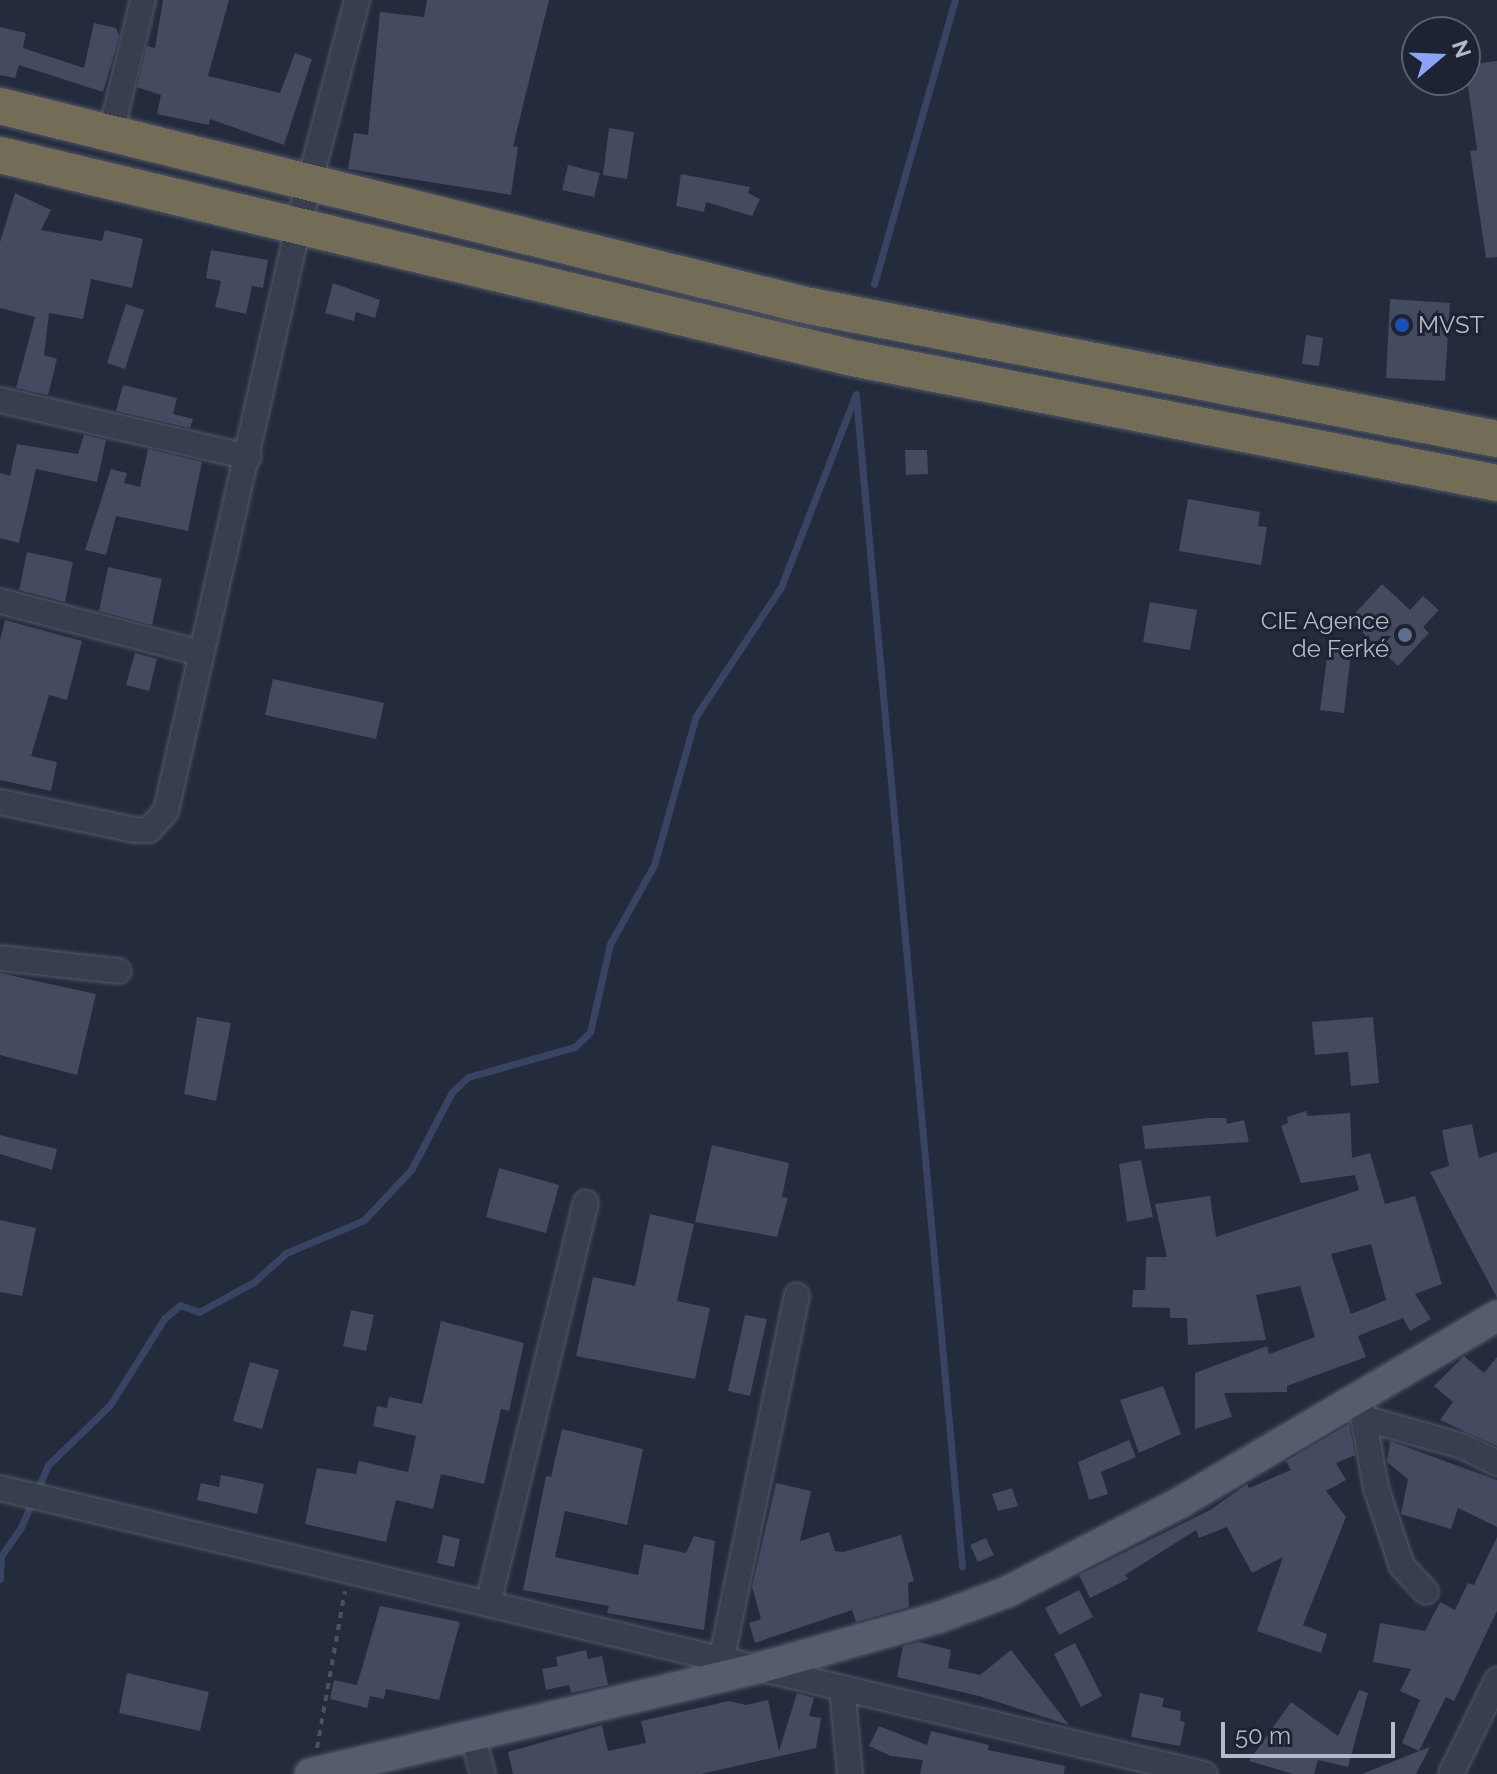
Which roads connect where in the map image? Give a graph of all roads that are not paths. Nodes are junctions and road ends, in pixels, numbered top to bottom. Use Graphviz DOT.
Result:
graph roads {
  1 [pos="143,0"];
  2 [pos="357,0"];
  3 [pos="0,106"];
  4 [pos="111,133"];
  5 [pos="0,155"];
  6 [pos="310,183"];
  7 [pos="298,227"];
  8 [pos="0,400"];
  9 [pos="1497,439"];
  10 [pos="249,457"];
  11 [pos="1497,483"];
  12 [pos="0,601"];
  13 [pos="201,653"];
  14 [pos="0,802"];
  15 [pos="0,958"];
  16 [pos="118,971"];
  17 [pos="586,1203"];
  18 [pos="797,1296"];
  19 [pos="1497,1316"];
  20 [pos="1361,1406"];
  21 [pos="1497,1463"];
  22 [pos="0,1488"];
  23 [pos="1426,1592"];
  24 [pos="488,1604"];
  25 [pos="722,1657"];
  26 [pos="759,1668"];
  27 [pos="1497,1680"];
  28 [pos="842,1688"];
  29 [pos="472,1735"];
  30 [pos="311,1774"];
  31 [pos="483,1774"];
  32 [pos="850,1774"];
  33 [pos="1204,1774"];
  34 [pos="1451,1774"];
  1 -- 4 [label="street"];
  2 -- 6 [label="street"];
  3 -- 4 [label="highway"];
  4 -- 6 [label="highway"];
  5 -- 7 [label="highway"];
  6 -- 7 [label="street"];
  6 -- 9 [label="highway"];
  7 -- 10 [label="street"];
  7 -- 11 [label="highway"];
  8 -- 10 [label="street"];
  10 -- 13 [label="street"];
  12 -- 13 [label="street"];
  13 -- 14 [label="street"];
  15 -- 16 [label="street"];
  17 -- 24 [label="street"];
  18 -- 25 [label="street"];
  19 -- 20 [label="main road"];
  20 -- 21 [label="street"];
  20 -- 23 [label="street"];
  20 -- 26 [label="main road"];
  22 -- 24 [label="street"];
  24 -- 25 [label="street"];
  25 -- 26 [label="street"];
  26 -- 28 [label="street"];
  26 -- 29 [label="main road"];
  27 -- 34 [label="street"];
  28 -- 32 [label="street"];
  28 -- 33 [label="street"];
  29 -- 30 [label="main road"];
  29 -- 31 [label="street"];
}
